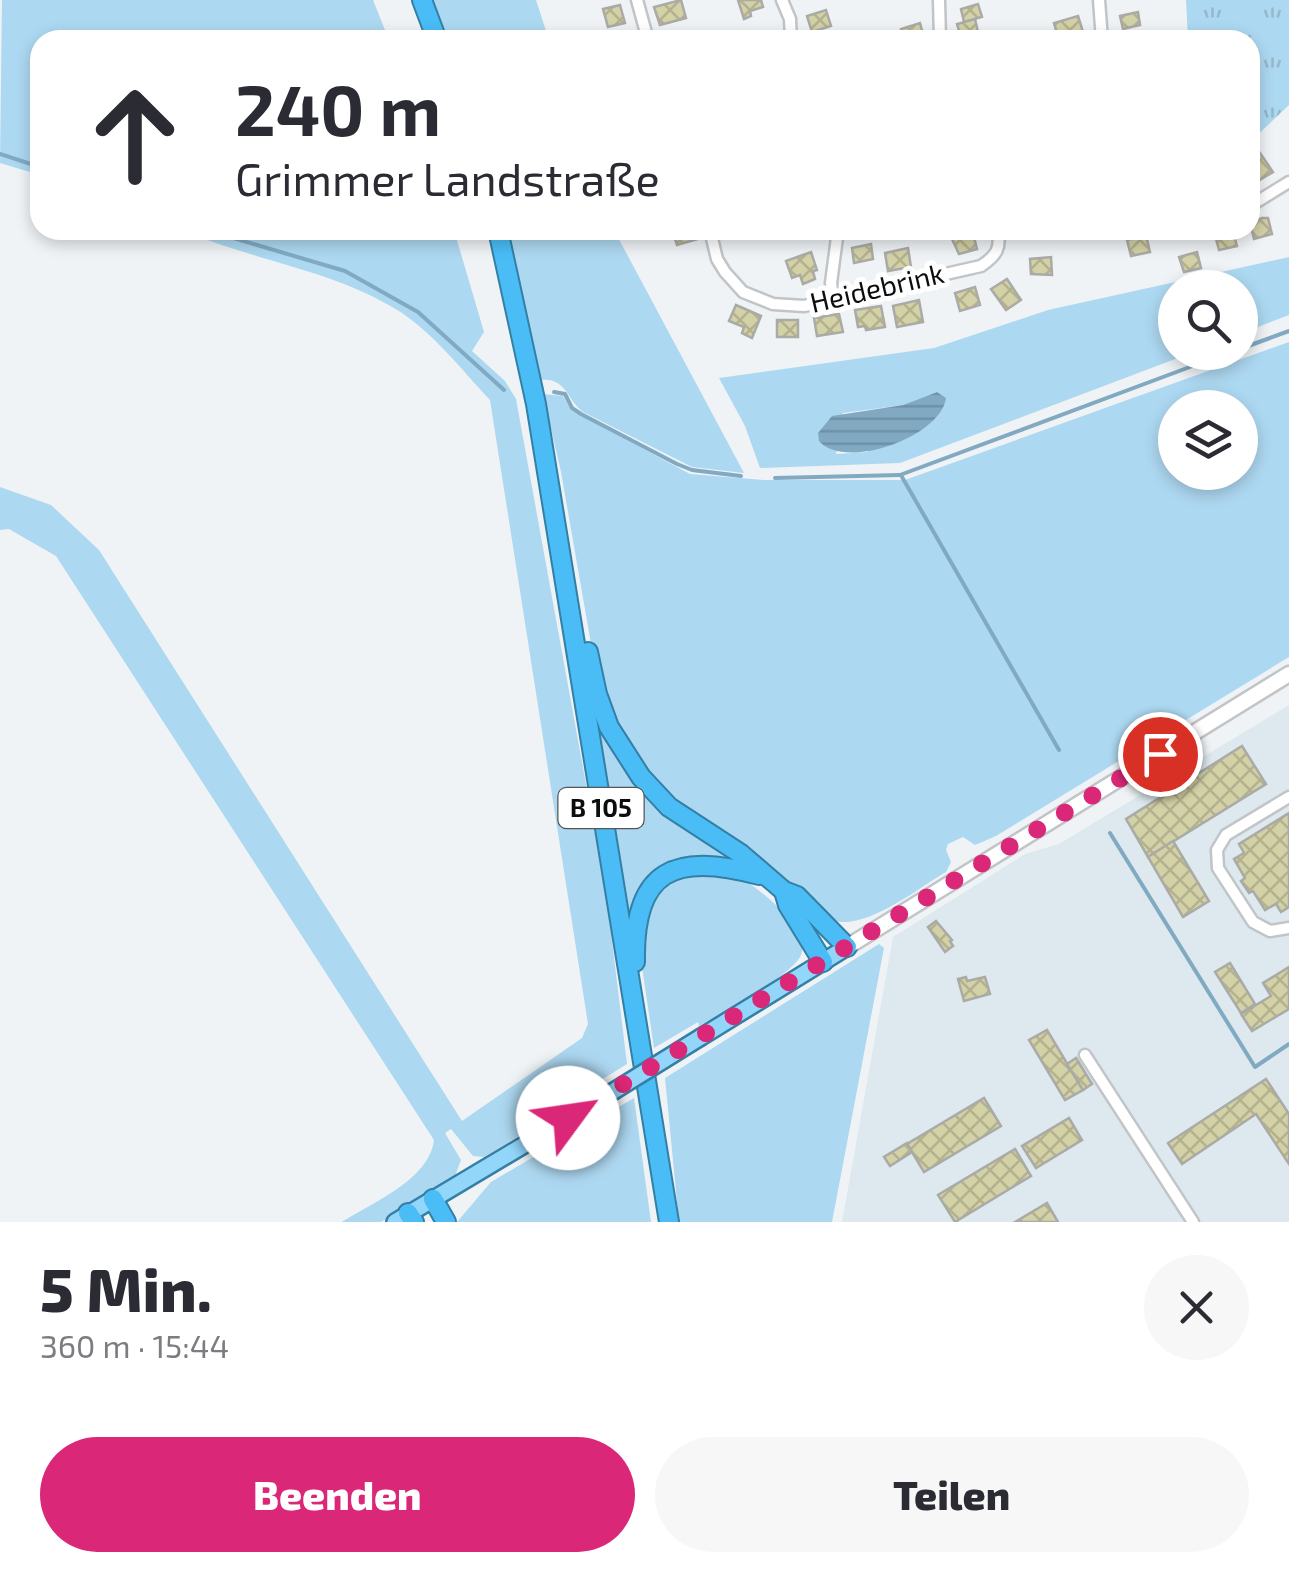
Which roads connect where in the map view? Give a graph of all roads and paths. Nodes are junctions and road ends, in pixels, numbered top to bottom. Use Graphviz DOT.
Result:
graph roads {
  1 [pos="422,0"];
  2 [pos="637,0"];
  3 [pos="782,0"];
  4 [pos="939,0"];
  5 [pos="1099,0"];
  6 [pos="433,30"];
  7 [pos="645,30"];
  8 [pos="791,30"];
  9 [pos="940,30"];
  10 [pos="1101,30"];
  11 [pos="1289,182"];
  12 [pos="1260,200"];
  13 [pos="500,240"];
  14 [pos="712,240"];
  15 [pos="837,240"];
  16 [pos="998,240"];
  17 [pos="834,298"];
  18 [pos="566,586"];
  19 [pos="1289,674"];
  20 [pos="1289,797"];
  21 [pos="764,876"];
  22 [pos="784,891"];
  23 [pos="1289,928"];
  24 [pos="847,947"];
  25 [pos="823,962"];
  26 [pos="636,1029"];
  27 [pos="1085,1055"];
  28 [pos="656,1141"];
  29 [pos="434,1199"];
  30 [pos="406,1219"];
  31 [pos="446,1222"];
  32 [pos="658,1222"];
  33 [pos="669,1222"];
  34 [pos="1193,1222"];
  1 -- 6 [label="highway"];
  2 -- 7 [label="street"];
  3 -- 8 [label="street"];
  4 -- 9 [label="street"];
  5 -- 10 [label="street"];
  11 -- 12 [label="street"];
  13 -- 18 [label="highway, B 105"];
  14 -- 17 [label="street, Heidebrink"];
  15 -- 17 [label="street"];
  16 -- 17 [label="street, Heidebrink"];
  18 -- 21 [label="highway"];
  18 -- 26 [label="highway, B 105"];
  19 -- 24 [label="main road"];
  20 -- 23 [label="street"];
  21 -- 22 [label="highway"];
  21 -- 26 [label="highway"];
  22 -- 24 [label="highway"];
  22 -- 25 [label="highway"];
  24 -- 25 [label="main road"];
  25 -- 29 [label="main road, bridge"];
  26 -- 28 [label="highway"];
  27 -- 34 [label="street"];
  28 -- 32 [label="highway"];
  28 -- 33 [label="highway"];
  29 -- 30 [label="main road"];
  29 -- 31 [label="highway"];
}
